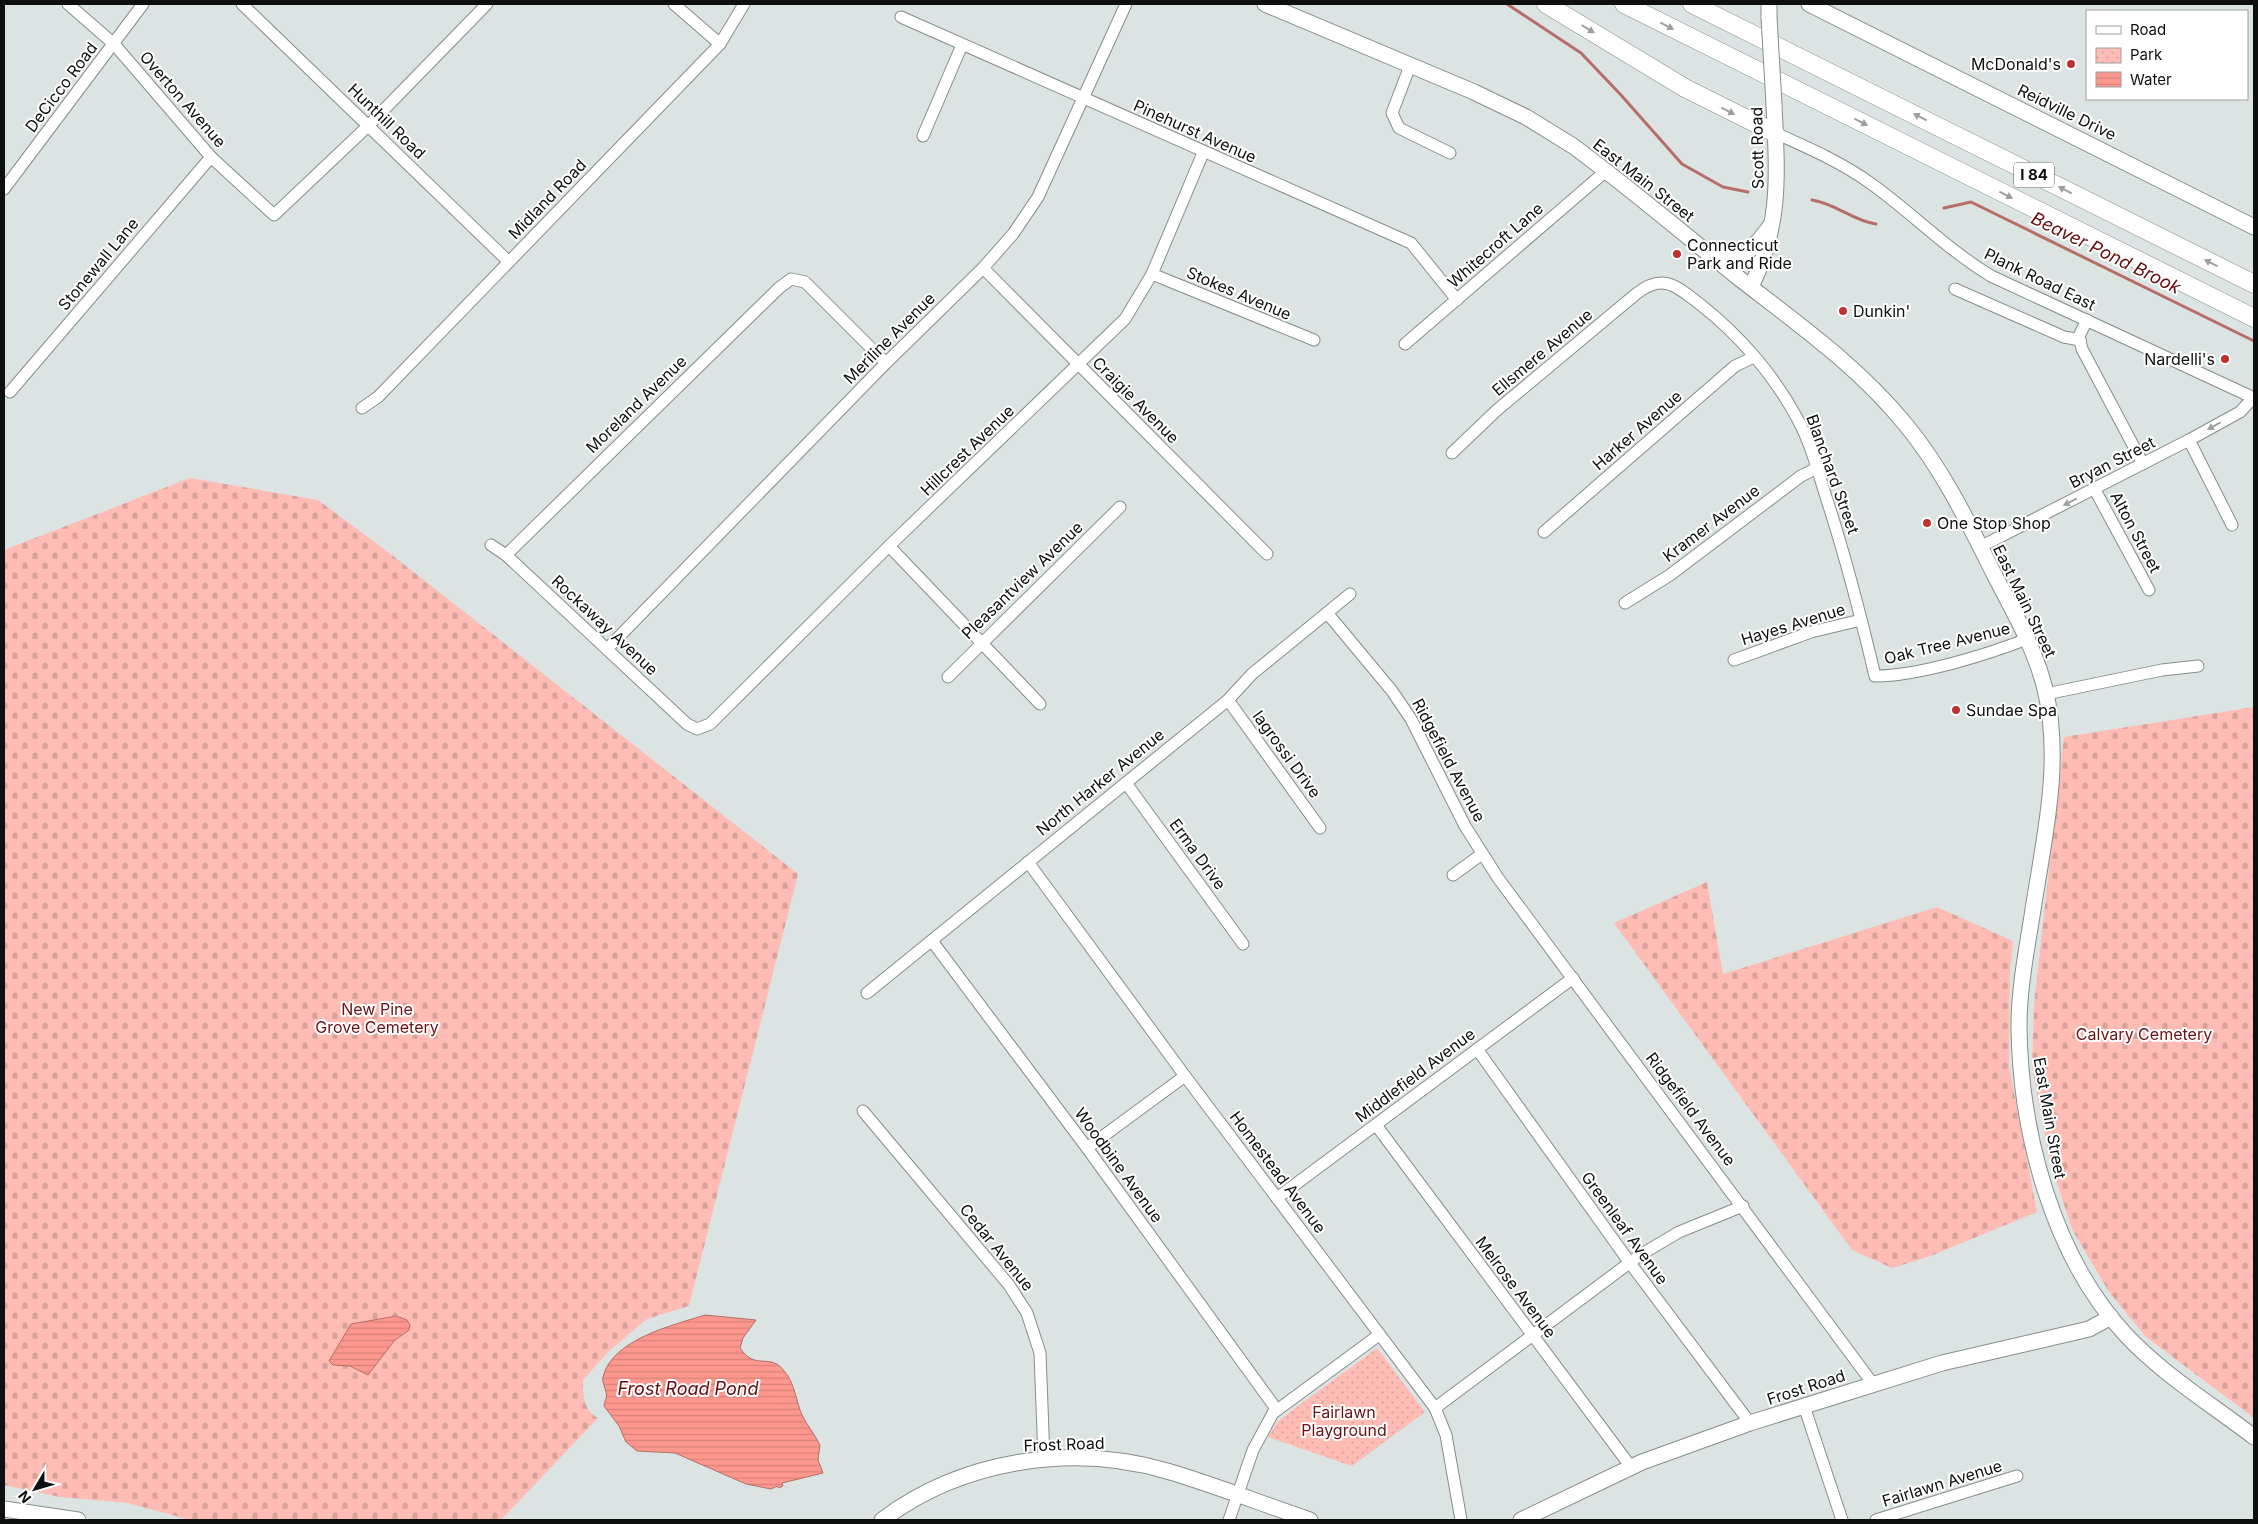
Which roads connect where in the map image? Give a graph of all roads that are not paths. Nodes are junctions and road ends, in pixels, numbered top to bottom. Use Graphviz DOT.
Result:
graph roads {
  1 [pos="68,4"];
  2 [pos="143,4"];
  3 [pos="487,4"];
  4 [pos="674,4"];
  5 [pos="744,4"];
  6 [pos="1126,4"];
  7 [pos="1265,4"];
  8 [pos="1546,4"];
  9 [pos="1624,4"];
  10 [pos="1692,4"];
  11 [pos="1809,4"];
  12 [pos="247,6"];
  13 [pos="1769,11"];
  14 [pos="901,17"];
  15 [pos="114,44"];
  16 [pos="720,44"];
  17 [pos="962,45"];
  18 [pos="1410,66"];
  19 [pos="1084,99"];
  20 [pos="368,126"];
  21 [pos="1775,133"];
  22 [pos="923,136"];
  23 [pos="1450,152"];
  24 [pos="1203,153"];
  25 [pos="211,157"];
  26 [pos="1606,171"];
  27 [pos="4,189"];
  28 [pos="1773,222"];
  29 [pos="2254,227"];
  30 [pos="1713,257"];
  31 [pos="509,262"];
  32 [pos="983,268"];
  33 [pos="1152,274"];
  34 [pos="1656,282"];
  35 [pos="2254,284"];
  36 [pos="1751,287"];
  37 [pos="1956,289"];
  38 [pos="1457,300"];
  39 [pos="2254,318"];
  40 [pos="2086,320"];
  41 [pos="1314,340"];
  42 [pos="2080,340"];
  43 [pos="1406,344"];
  44 [pos="1754,357"];
  45 [pos="886,363"];
  46 [pos="1079,365"];
  47 [pos="10,392"];
  48 [pos="2254,398"];
  49 [pos="362,408"];
  50 [pos="2189,440"];
  51 [pos="1452,453"];
  52 [pos="2143,464"];
  53 [pos="1817,468"];
  54 [pos="2094,490"];
  55 [pos="1120,507"];
  56 [pos="2232,525"];
  57 [pos="1544,532"];
  58 [pos="491,545"];
  59 [pos="889,546"];
  60 [pos="1980,547"];
  61 [pos="1267,554"];
  62 [pos="506,555"];
  63 [pos="2149,590"];
  64 [pos="1350,594"];
  65 [pos="1625,603"];
  66 [pos="1328,614"];
  67 [pos="1861,620"];
  68 [pos="2027,640"];
  69 [pos="980,643"];
  70 [pos="606,648"];
  71 [pos="1734,660"];
  72 [pos="2198,666"];
  73 [pos="1875,676"];
  74 [pos="948,677"];
  75 [pos="2046,694"];
  76 [pos="1228,700"];
  77 [pos="1040,704"];
  78 [pos="697,729"];
  79 [pos="1126,783"];
  80 [pos="1320,828"];
  81 [pos="1482,854"];
  82 [pos="1028,862"];
  83 [pos="1453,875"];
  84 [pos="932,941"];
  85 [pos="1243,944"];
  86 [pos="1573,978"];
  87 [pos="868,993"];
  88 [pos="1477,1050"];
  89 [pos="1184,1076"];
  90 [pos="863,1111"];
  91 [pos="1376,1125"];
  92 [pos="1087,1148"];
  93 [pos="1277,1198"];
  94 [pos="1743,1206"];
  95 [pos="1630,1263"];
  96 [pos="2111,1317"];
  97 [pos="1379,1335"];
  98 [pos="1532,1335"];
  99 [pos="1873,1384"];
  100 [pos="1804,1406"];
  101 [pos="1435,1408"];
  102 [pos="1277,1410"];
  103 [pos="1750,1423"];
  104 [pos="2254,1437"];
  105 [pos="1044,1459"];
  106 [pos="1631,1467"];
  107 [pos="2017,1476"];
  108 [pos="1237,1496"];
  109 [pos="4,1509"];
  110 [pos="78,1520"];
  111 [pos="882,1520"];
  112 [pos="1229,1520"];
  113 [pos="1310,1520"];
  114 [pos="1461,1520"];
  115 [pos="1521,1520"];
  116 [pos="1842,1520"];
  117 [pos="1876,1520"];
  1 -- 15 [label="street, Overton Avenue"];
  2 -- 15 [label="street, DeCicco Road"];
  3 -- 20 [label="street"];
  4 -- 16 [label="street"];
  5 -- 16 [label="street, Midland Road"];
  6 -- 19 [label="street, Meriline Avenue"];
  7 -- 18 [label="main road, East Main Street"];
  8 -- 21 [label="highway, one-way"];
  9 -- 39 [label="highway, I 84, one-way"];
  35 -- 10 [label="highway, I 84, one-way"];
  11 -- 29 [label="main road, Reidville Drive"];
  12 -- 20 [label="street, Hunthill Road"];
  13 -- 21 [label="main road, Scott Road, bridge"];
  14 -- 17 [label="street, Pinehurst Avenue"];
  15 -- 25 [label="street, Overton Avenue"];
  15 -- 27 [label="street, DeCicco Road"];
  16 -- 31 [label="street, Midland Road"];
  17 -- 19 [label="street, Pinehurst Avenue"];
  17 -- 22 [label="street"];
  18 -- 23 [label="street"];
  18 -- 26 [label="main road, East Main Street"];
  19 -- 24 [label="street, Pinehurst Avenue"];
  19 -- 32 [label="street, Meriline Avenue"];
  20 -- 25 [label="street, Overton Avenue"];
  20 -- 31 [label="street, Hunthill Road"];
  21 -- 28 [label="main road, Scott Road"];
  21 -- 40 [label="street, Plank Road East"];
  24 -- 33 [label="street, Hillcrest Avenue"];
  24 -- 38 [label="street, Pinehurst Avenue"];
  25 -- 47 [label="street, Stonewall Lane"];
  26 -- 30 [label="main road, East Main Street"];
  26 -- 38 [label="street, Whitecroft Lane"];
  28 -- 30 [label="main road"];
  28 -- 36 [label="main road, Scott Road"];
  30 -- 36 [label="main road, East Main Street"];
  31 -- 49 [label="street, Midland Road"];
  32 -- 45 [label="street, Meriline Avenue"];
  32 -- 46 [label="street, Craigie Avenue"];
  33 -- 41 [label="street, Stokes Avenue"];
  33 -- 46 [label="street, Hillcrest Avenue"];
  34 -- 44 [label="street, Blanchard Street"];
  34 -- 51 [label="street, Ellsmere Avenue"];
  36 -- 60 [label="main road, East Main Street"];
  37 -- 42 [label="street"];
  38 -- 43 [label="street, Whitecroft Lane"];
  40 -- 42 [label="street"];
  40 -- 48 [label="street, Plank Road East"];
  42 -- 52 [label="street"];
  44 -- 53 [label="street, Blanchard Street"];
  44 -- 57 [label="street, Harker Avenue"];
  45 -- 62 [label="street, Moreland Avenue"];
  45 -- 70 [label="street, Meriline Avenue"];
  46 -- 59 [label="street, Hillcrest Avenue"];
  46 -- 61 [label="street, Craigie Avenue"];
  48 -- 50 [label="street, Bryan Street, one-way"];
  50 -- 52 [label="street, Bryan Street"];
  50 -- 56 [label="street"];
  52 -- 54 [label="street, Bryan Street"];
  53 -- 65 [label="street, Kramer Avenue"];
  53 -- 67 [label="street, Blanchard Street"];
  54 -- 60 [label="street, Bryan Street, one-way"];
  54 -- 63 [label="street, Alton Street"];
  55 -- 69 [label="street, Pleasantview Avenue"];
  58 -- 62 [label="street, Rockaway Avenue"];
  59 -- 69 [label="street"];
  59 -- 78 [label="street, Hillcrest Avenue"];
  60 -- 68 [label="main road, East Main Street"];
  62 -- 70 [label="street, Rockaway Avenue"];
  64 -- 66 [label="street, North Harker Avenue"];
  66 -- 76 [label="street, North Harker Avenue"];
  66 -- 81 [label="street, Ridgefield Avenue"];
  67 -- 71 [label="street, Hayes Avenue"];
  67 -- 73 [label="street, Blanchard Street"];
  68 -- 73 [label="street, Oak Tree Avenue"];
  68 -- 75 [label="main road, East Main Street"];
  69 -- 74 [label="street, Pleasantview Avenue"];
  69 -- 77 [label="street"];
  70 -- 78 [label="street, Rockaway Avenue"];
  72 -- 75 [label="street"];
  75 -- 96 [label="main road, East Main Street"];
  76 -- 79 [label="street, North Harker Avenue"];
  76 -- 80 [label="street, Iagrossi Drive"];
  79 -- 82 [label="street, North Harker Avenue"];
  79 -- 85 [label="street, Erma Drive"];
  81 -- 83 [label="street"];
  81 -- 86 [label="street, Ridgefield Avenue"];
  82 -- 84 [label="street, North Harker Avenue"];
  82 -- 89 [label="street, Homestead Avenue"];
  84 -- 87 [label="street, North Harker Avenue"];
  84 -- 92 [label="street, Woodbine Avenue"];
  86 -- 88 [label="street, Middlefield Avenue"];
  86 -- 94 [label="street, Ridgefield Avenue"];
  88 -- 91 [label="street, Middlefield Avenue"];
  88 -- 95 [label="street, Greenleaf Avenue"];
  89 -- 92 [label="street"];
  89 -- 93 [label="street, Homestead Avenue"];
  90 -- 105 [label="street, Cedar Avenue"];
  91 -- 93 [label="street, Middlefield Avenue"];
  91 -- 98 [label="street, Melrose Avenue"];
  92 -- 102 [label="street, Woodbine Avenue"];
  93 -- 97 [label="street, Homestead Avenue"];
  94 -- 95 [label="street"];
  94 -- 99 [label="street, Ridgefield Avenue"];
  95 -- 98 [label="street"];
  95 -- 103 [label="street, Greenleaf Avenue"];
  96 -- 99 [label="main road, Frost Road"];
  96 -- 104 [label="main road, East Main Street"];
  97 -- 101 [label="street, Homestead Avenue"];
  97 -- 102 [label="street"];
  98 -- 101 [label="street"];
  98 -- 106 [label="street, Melrose Avenue"];
  99 -- 100 [label="main road, Frost Road"];
  100 -- 103 [label="main road, Frost Road"];
  100 -- 116 [label="street"];
  101 -- 114 [label="street, Homestead Avenue"];
  102 -- 108 [label="street"];
  103 -- 106 [label="main road, Frost Road"];
  105 -- 108 [label="main road, Frost Road"];
  105 -- 111 [label="main road, Frost Road"];
  106 -- 115 [label="main road, Frost Road"];
  107 -- 117 [label="street, Fairlawn Avenue"];
  108 -- 112 [label="street"];
  108 -- 113 [label="main road, Frost Road"];
  109 -- 110 [label="main road"];
}
